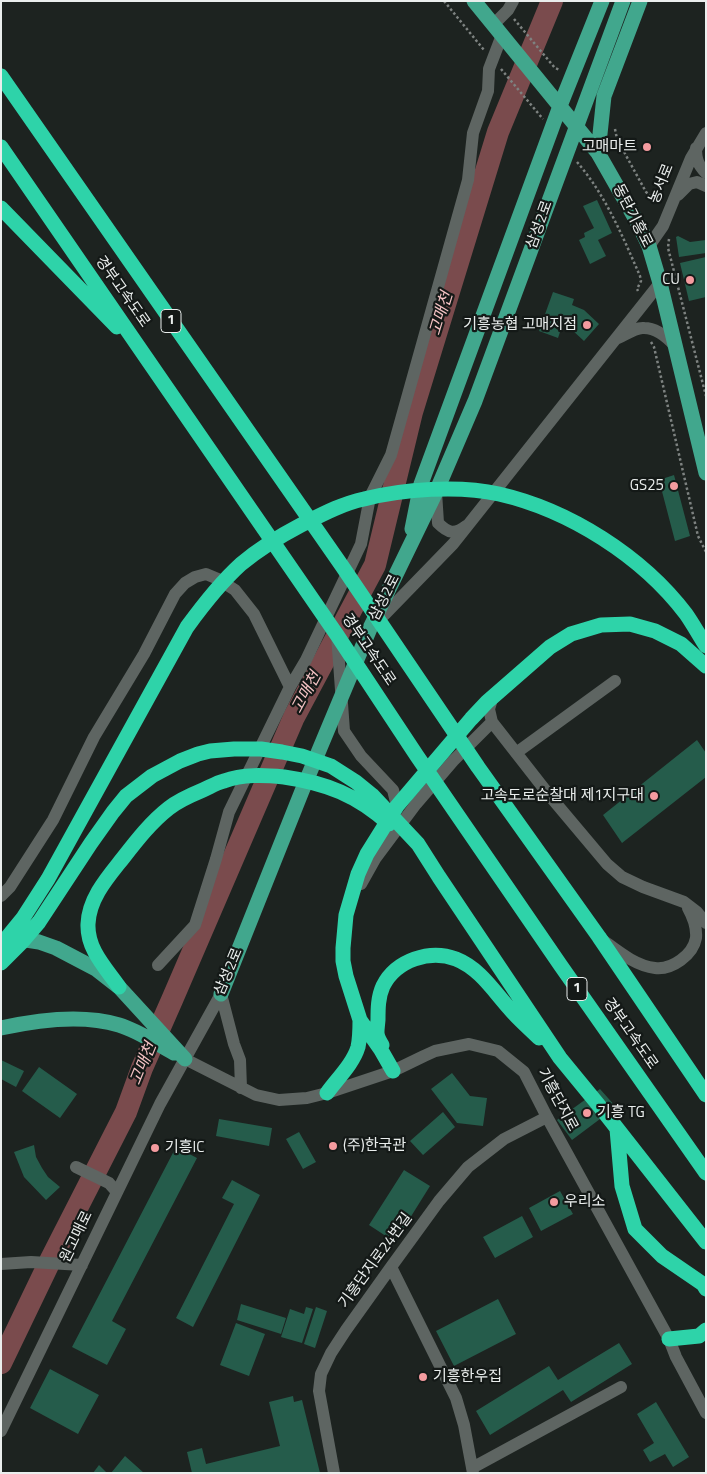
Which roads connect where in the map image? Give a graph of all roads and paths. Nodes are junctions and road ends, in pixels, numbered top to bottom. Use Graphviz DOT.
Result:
graph roads {
  1 [pos="444,1"];
  2 [pos="474,1"];
  3 [pos="513,1"];
  4 [pos="602,1"];
  5 [pos="623,1"];
  6 [pos="640,1"];
  7 [pos="516,22"];
  8 [pos="501,34"];
  9 [pos="494,62"];
  10 [pos="558,70"];
  11 [pos="1,76"];
  12 [pos="560,106"];
  13 [pos="542,118"];
  14 [pos="615,127"];
  15 [pos="706,133"];
  16 [pos="1,147"];
  17 [pos="696,148"];
  18 [pos="598,153"];
  19 [pos="568,158"];
  20 [pos="706,173"];
  21 [pos="706,186"];
  22 [pos="674,198"];
  23 [pos="658,200"];
  24 [pos="1,208"];
  25 [pos="669,235"];
  26 [pos="648,246"];
  27 [pos="660,283"];
  28 [pos="637,289"];
  29 [pos="650,339"];
  30 [pos="616,340"];
  31 [pos="675,346"];
  32 [pos="148,360"];
  33 [pos="706,396"];
  34 [pos="706,473"];
  35 [pos="436,492"];
  36 [pos="472,521"];
  37 [pos="706,552"];
  38 [pos="408,553"];
  39 [pos="371,626"];
  40 [pos="337,635"];
  41 [pos="706,646"];
  42 [pos="706,666"];
  43 [pos="615,681"];
  44 [pos="290,687"];
  45 [pos="494,696"];
  46 [pos="472,717"];
  47 [pos="492,722"];
  48 [pos="516,752"];
  49 [pos="369,800"];
  50 [pos="396,806"];
  51 [pos="1,896"];
  52 [pos="684,902"];
  53 [pos="706,923"];
  54 [pos="1,937"];
  55 [pos="599,937"];
  56 [pos="7,948"];
  57 [pos="1,963"];
  58 [pos="158,965"];
  59 [pos="119,987"];
  60 [pos="221,994"];
  61 [pos="133,1002"];
  62 [pos="360,1020"];
  63 [pos="120,1025"];
  64 [pos="1,1028"];
  65 [pos="150,1031"];
  66 [pos="376,1037"];
  67 [pos="560,1058"];
  68 [pos="185,1059"];
  69 [pos="393,1071"];
  70 [pos="241,1088"];
  71 [pos="327,1093"];
  72 [pos="706,1095"];
  73 [pos="547,1117"];
  74 [pos="617,1128"];
  75 [pos="76,1167"];
  76 [pos="706,1173"];
  77 [pos="113,1188"];
  78 [pos="706,1242"];
  79 [pos="1,1264"];
  80 [pos="75,1264"];
  81 [pos="391,1267"];
  82 [pos="706,1289"];
  83 [pos="706,1330"];
  84 [pos="669,1339"];
  85 [pos="621,1387"];
  86 [pos="706,1413"];
  87 [pos="1,1431"];
  88 [pos="472,1470"];
  89 [pos="334,1473"];
  1 -- 9 [label="path"];
  2 -- 8 [label="main road, 동탄기흥로"];
  3 -- 8 [label="street"];
  4 -- 12 [label="main road"];
  5 -- 19 [label="main road, 삼성2로"];
  6 -- 18 [label="main road"];
  7 -- 10 [label="path"];
  8 -- 9 [label="street"];
  8 -- 12 [label="main road, 동탄기흥로"];
  9 -- 13 [label="path"];
  9 -- 44 [label="street"];
  11 -- 55 [label="highway, 경부고속도로 / 1"];
  12 -- 18 [label="main road, 동탄기흥로"];
  12 -- 38 [label="main road"];
  14 -- 23 [label="path"];
  15 -- 17 [label="street, 농서로"];
  16 -- 32 [label="highway, 경부고속도로 / 1"];
  17 -- 20 [label="street"];
  17 -- 22 [label="street, 농서로"];
  18 -- 26 [label="main road, 동탄기흥로"];
  19 -- 28 [label="path"];
  19 -- 35 [label="main road, 삼성2로"];
  21 -- 22 [label="street"];
  22 -- 26 [label="street, 농서로"];
  24 -- 32 [label="highway"];
  25 -- 33 [label="path"];
  26 -- 27 [label="main road, 동탄기흥로"];
  27 -- 30 [label="street"];
  27 -- 31 [label="main road, 동탄기흥로"];
  29 -- 37 [label="path"];
  30 -- 31 [label="street"];
  30 -- 36 [label="street"];
  31 -- 34 [label="main road, 동탄기흥로"];
  32 -- 40 [label="highway, 경부고속도로 / 1"];
  35 -- 36 [label="street"];
  35 -- 38 [label="main road, 삼성2로"];
  36 -- 39 [label="street"];
  38 -- 39 [label="main road, 삼성2로"];
  39 -- 60 [label="main road, 삼성2로"];
  40 -- 50 [label="street"];
  40 -- 76 [label="highway, 경부고속도로 / 1"];
  41 -- 56 [label="highway"];
  42 -- 45 [label="highway"];
  43 -- 48 [label="street"];
  44 -- 51 [label="street"];
  44 -- 58 [label="street"];
  45 -- 46 [label="highway"];
  45 -- 47 [label="street"];
  46 -- 47 [label="street"];
  46 -- 50 [label="highway"];
  47 -- 48 [label="street"];
  47 -- 66 [label="street"];
  48 -- 52 [label="street"];
  49 -- 56 [label="highway"];
  49 -- 59 [label="highway"];
  49 -- 67 [label="highway"];
  50 -- 62 [label="highway"];
  52 -- 53 [label="street"];
  52 -- 55 [label="street"];
  54 -- 59 [label="main road"];
  55 -- 72 [label="highway, 경부고속도로 / 1"];
  56 -- 57 [label="highway"];
  59 -- 61 [label="main road"];
  60 -- 68 [label="street, 삼성2로"];
  60 -- 70 [label="street"];
  61 -- 63 [label="main road"];
  61 -- 65 [label="main road"];
  62 -- 69 [label="highway"];
  62 -- 71 [label="highway"];
  63 -- 64 [label="main road"];
  63 -- 65 [label="main road"];
  65 -- 68 [label="main road"];
  66 -- 67 [label="highway"];
  66 -- 69 [label="highway"];
  67 -- 74 [label="highway"];
  68 -- 70 [label="street, 기흥단지로"];
  68 -- 77 [label="street, 원고매로"];
  69 -- 71 [label="street, 기흥단지로"];
  69 -- 73 [label="street, 기흥단지로"];
  70 -- 71 [label="street, 기흥단지로"];
  73 -- 81 [label="street, 기흥단지로24번길"];
  73 -- 84 [label="street, 기흥단지로"];
  74 -- 78 [label="highway"];
  74 -- 82 [label="highway"];
  75 -- 77 [label="street"];
  77 -- 80 [label="street, 원고매로"];
  79 -- 80 [label="street"];
  80 -- 87 [label="street, 원고매로"];
  81 -- 88 [label="street"];
  81 -- 89 [label="street, 기흥단지로24번길"];
  83 -- 84 [label="highway"];
  84 -- 86 [label="street, 기흥단지로"];
  85 -- 88 [label="street"];
}
